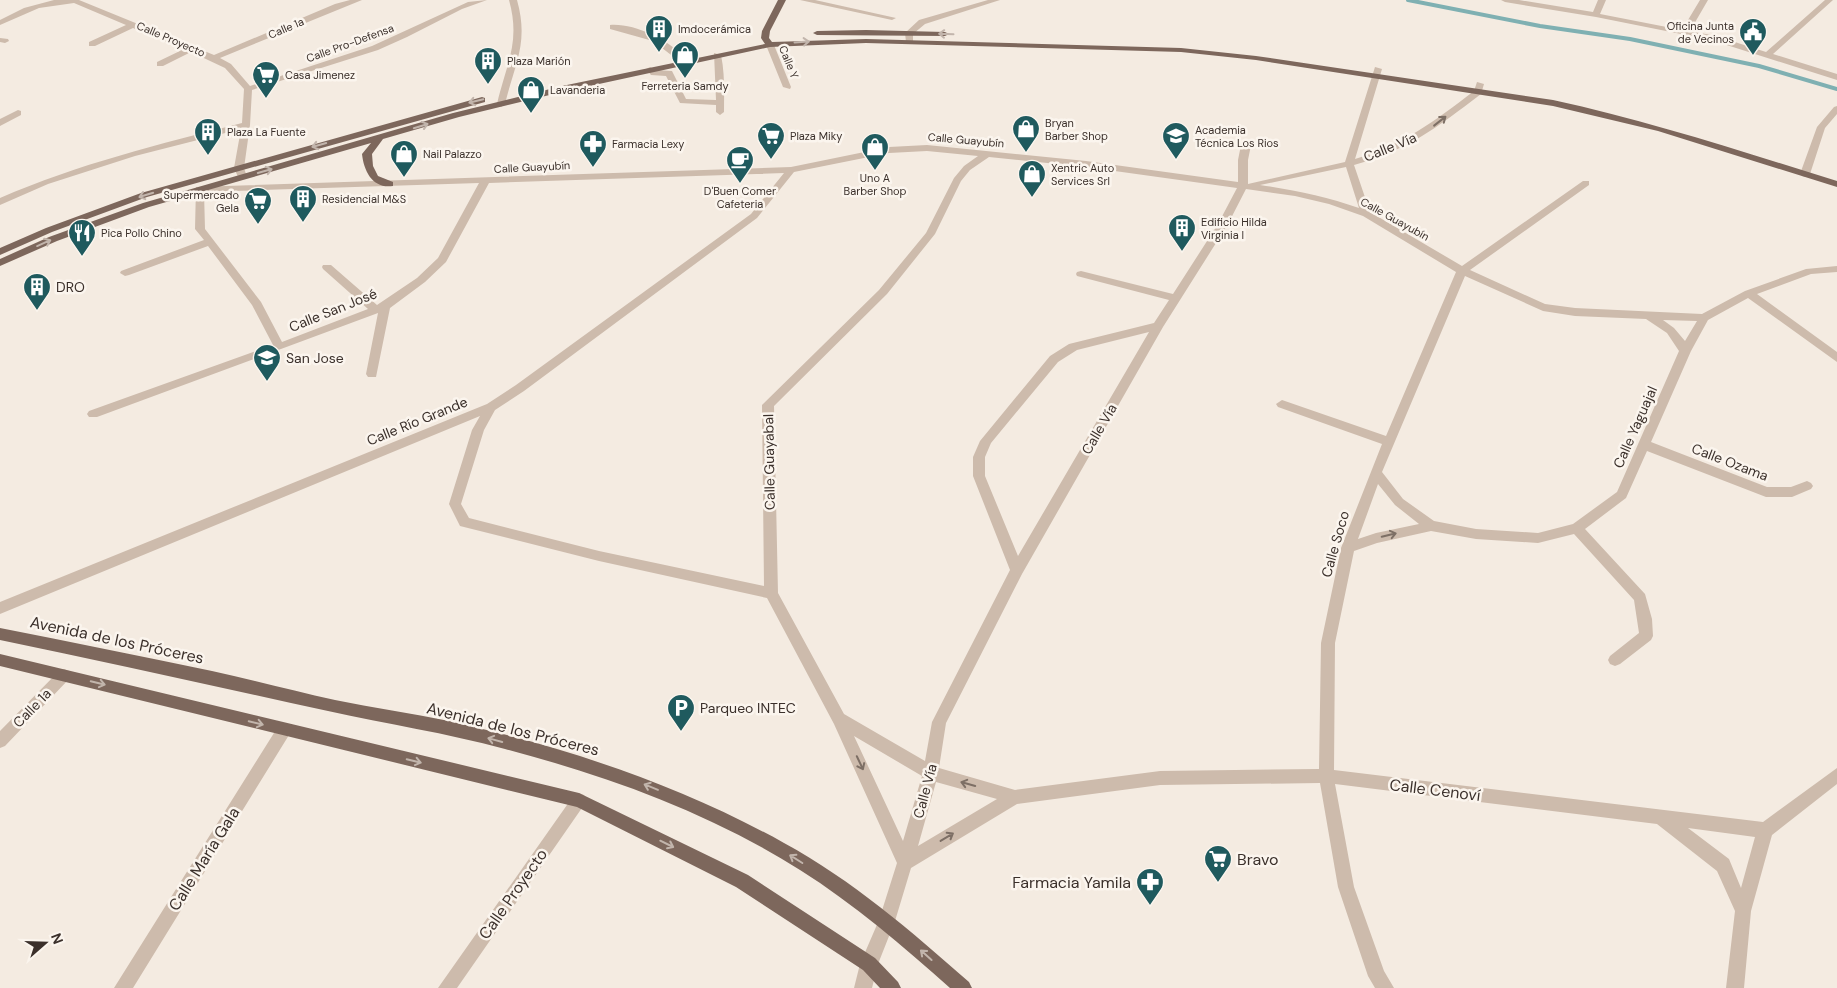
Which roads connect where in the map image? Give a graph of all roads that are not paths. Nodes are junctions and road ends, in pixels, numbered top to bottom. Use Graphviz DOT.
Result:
graph roads {
  1 [pos="358,0"];
  2 [pos="465,0"];
  3 [pos="513,0"];
  4 [pos="782,0"];
  5 [pos="804,0"];
  6 [pos="996,0"];
  7 [pos="1505,0"];
  8 [pos="1602,0"];
  9 [pos="1704,0"];
  10 [pos="479,1"];
  11 [pos="1827,1"];
  12 [pos="335,3"];
  13 [pos="1596,15"];
  14 [pos="892,18"];
  15 [pos="0,23"];
  16 [pos="134,24"];
  17 [pos="613,27"];
  18 [pos="1686,32"];
  19 [pos="909,37"];
  20 [pos="768,42"];
  21 [pos="92,44"];
  22 [pos="192,48"];
  23 [pos="717,55"];
  24 [pos="1768,55"];
  25 [pos="678,56"];
  26 [pos="214,58"];
  27 [pos="160,64"];
  28 [pos="650,70"];
  29 [pos="1377,73"];
  30 [pos="1837,76"];
  31 [pos="787,87"];
  32 [pos="1479,88"];
  33 [pos="248,89"];
  34 [pos="502,99"];
  35 [pos="1837,109"];
  36 [pos="18,113"];
  37 [pos="0,122"];
  38 [pos="246,125"];
  39 [pos="379,138"];
  40 [pos="1246,145"];
  41 [pos="987,154"];
  42 [pos="1349,164"];
  43 [pos="239,168"];
  44 [pos="791,170"];
  45 [pos="1806,170"];
  46 [pos="1837,175"];
  47 [pos="242,177"];
  48 [pos="485,181"];
  49 [pos="1586,183"];
  50 [pos="390,184"];
  51 [pos="1837,184"];
  52 [pos="1243,186"];
  53 [pos="198,189"];
  54 [pos="0,202"];
  55 [pos="1366,214"];
  56 [pos="209,242"];
  57 [pos="0,252"];
  58 [pos="0,263"];
  59 [pos="327,266"];
  60 [pos="1837,270"];
  61 [pos="1462,271"];
  62 [pos="125,273"];
  63 [pos="1080,274"];
  64 [pos="1749,292"];
  65 [pos="1176,298"];
  66 [pos="380,308"];
  67 [pos="1645,315"];
  68 [pos="1704,318"];
  69 [pos="1158,326"];
  70 [pos="279,347"];
  71 [pos="1685,351"];
  72 [pos="1837,358"];
  73 [pos="372,374"];
  74 [pos="1282,404"];
  75 [pos="491,407"];
  76 [pos="93,414"];
  77 [pos="1389,442"];
  78 [pos="1645,445"];
  79 [pos="1376,473"];
  80 [pos="1807,486"];
  81 [pos="1431,526"];
  82 [pos="1576,528"];
  83 [pos="1348,548"];
  84 [pos="1017,570"];
  85 [pos="770,593"];
  86 [pos="0,608"];
  87 [pos="0,634"];
  88 [pos="0,660"];
  89 [pos="1614,660"];
  90 [pos="64,675"];
  91 [pos="839,719"];
  92 [pos="284,730"];
  93 [pos="0,741"];
  94 [pos="931,773"];
  95 [pos="1837,775"];
  96 [pos="1326,776"];
  97 [pos="1015,797"];
  98 [pos="579,800"];
  99 [pos="1663,819"];
  100 [pos="1765,830"];
  101 [pos="905,863"];
  102 [pos="1743,910"];
  103 [pos="887,921"];
  104 [pos="869,964"];
  105 [pos="123,988"];
  106 [pos="447,988"];
  107 [pos="863,988"];
  108 [pos="892,988"];
  109 [pos="962,988"];
  110 [pos="1385,988"];
  111 [pos="1735,988"];
  1 -- 12 [label="street, Calle 1a"];
  2 -- 10 [label="street"];
  3 -- 34 [label="street"];
  4 -- 20 [label="main road"];
  5 -- 14 [label="street"];
  6 -- 19 [label="street"];
  7 -- 13 [label="street"];
  8 -- 13 [label="street"];
  9 -- 18 [label="street"];
  10 -- 33 [label="street, Calle Pro-Defensa"];
  11 -- 24 [label="street"];
  12 -- 26 [label="street, Calle 1a"];
  13 -- 18 [label="street"];
  15 -- 16 [label="street, Calle Proyecto"];
  16 -- 21 [label="street"];
  16 -- 22 [label="street, Calle Proyecto"];
  17 -- 25 [label="street"];
  18 -- 24 [label="street"];
  20 -- 19 [label="main road, one-way"];
  19 -- 20 [label="main road"];
  19 -- 29 [label="main road"];
  20 -- 23 [label="main road"];
  20 -- 25 [label="main road"];
  20 -- 31 [label="street, Calle Y"];
  22 -- 26 [label="street, Calle Proyecto"];
  22 -- 27 [label="street"];
  23 -- 28 [label="main road"];
  23 -- 28 [label="street"];
  24 -- 30 [label="street"];
  25 -- 34 [label="main road"];
  26 -- 33 [label="street, Calle Proyecto"];
  28 -- 34 [label="main road"];
  29 -- 32 [label="main road"];
  29 -- 42 [label="street"];
  42 -- 32 [label="street, Calle Vía, one-way"];
  32 -- 45 [label="main road"];
  33 -- 38 [label="street"];
  39 -- 34 [label="main road, one-way"];
  34 -- 43 [label="main road, one-way"];
  35 -- 45 [label="street"];
  36 -- 37 [label="street"];
  38 -- 43 [label="street"];
  38 -- 54 [label="street"];
  47 -- 39 [label="main road, one-way"];
  39 -- 50 [label="main road"];
  40 -- 52 [label="street"];
  41 -- 44 [label="street, Calle Guayubín"];
  41 -- 52 [label="street, Calle Guayubín"];
  41 -- 85 [label="street, Calle Guayabal"];
  42 -- 52 [label="street, Calle Vía"];
  42 -- 55 [label="street"];
  43 -- 47 [label="street"];
  43 -- 57 [label="main road, one-way"];
  44 -- 48 [label="street, Calle Guayubín"];
  44 -- 75 [label="street, Calle Río Grande"];
  45 -- 46 [label="main road"];
  45 -- 51 [label="main road"];
  47 -- 53 [label="main road"];
  48 -- 50 [label="street, Calle Guayubín"];
  48 -- 66 [label="street, Calle San José"];
  49 -- 61 [label="street"];
  50 -- 53 [label="street, Calle Guayubín"];
  52 -- 55 [label="street, Calle Guayubín"];
  52 -- 65 [label="street, Calle Vía"];
  53 -- 56 [label="street, Calle San José"];
  58 -- 53 [label="main road, one-way"];
  55 -- 61 [label="street, Calle Guayubín"];
  56 -- 62 [label="street"];
  56 -- 70 [label="street, Calle San José"];
  59 -- 66 [label="street"];
  60 -- 64 [label="street"];
  61 -- 67 [label="street, Calle Guayubín"];
  61 -- 77 [label="street, Calle Soco"];
  63 -- 65 [label="street"];
  64 -- 68 [label="street"];
  64 -- 72 [label="street"];
  65 -- 69 [label="street, Calle Vía"];
  66 -- 70 [label="street, Calle San José"];
  66 -- 73 [label="street"];
  67 -- 68 [label="street, Calle Guayubín"];
  67 -- 71 [label="street"];
  68 -- 71 [label="street, Calle Yaguajal"];
  69 -- 84 [label="street, Calle Vía"];
  69 -- 84 [label="street"];
  70 -- 76 [label="street, Calle San José"];
  71 -- 78 [label="street, Calle Yaguajal"];
  74 -- 77 [label="street"];
  75 -- 85 [label="street"];
  75 -- 86 [label="street, Calle Río Grande"];
  77 -- 79 [label="street, Calle Soco"];
  78 -- 80 [label="street, Calle Ozama"];
  78 -- 82 [label="street, Calle Yaguajal"];
  79 -- 81 [label="street"];
  79 -- 83 [label="street, Calle Soco"];
  81 -- 82 [label="street, Calle Yaguajal"];
  83 -- 81 [label="street, one-way"];
  82 -- 89 [label="street"];
  83 -- 96 [label="street, Calle Soco"];
  84 -- 94 [label="street, Calle Vía"];
  85 -- 91 [label="street, Calle Guayabal"];
  103 -- 87 [label="main road, Avenida de los Próceres, one-way"];
  88 -- 90 [label="main road"];
  90 -- 92 [label="main road, one-way"];
  90 -- 93 [label="street, Calle 1a"];
  91 -- 94 [label="street"];
  91 -- 101 [label="street, Calle Guayabal, one-way"];
  92 -- 98 [label="main road, one-way"];
  92 -- 105 [label="street, Calle María Gala"];
  97 -- 94 [label="street, one-way"];
  94 -- 101 [label="street, Calle Vía"];
  95 -- 100 [label="street"];
  96 -- 97 [label="street, Calle Cenoví"];
  96 -- 99 [label="street, Calle Cenoví"];
  96 -- 110 [label="street, Calle Soco"];
  101 -- 97 [label="street, one-way"];
  98 -- 104 [label="main road, one-way"];
  98 -- 106 [label="street, Calle Proyecto"];
  99 -- 100 [label="street, Calle Cenoví"];
  99 -- 102 [label="street"];
  100 -- 102 [label="street"];
  101 -- 103 [label="street, Calle Vía"];
  102 -- 111 [label="street"];
  103 -- 104 [label="street, Calle Vía"];
  109 -- 103 [label="main road, Avenida de los Próceres, one-way"];
  104 -- 107 [label="street, Calle Vía"];
  104 -- 108 [label="main road"];
}
